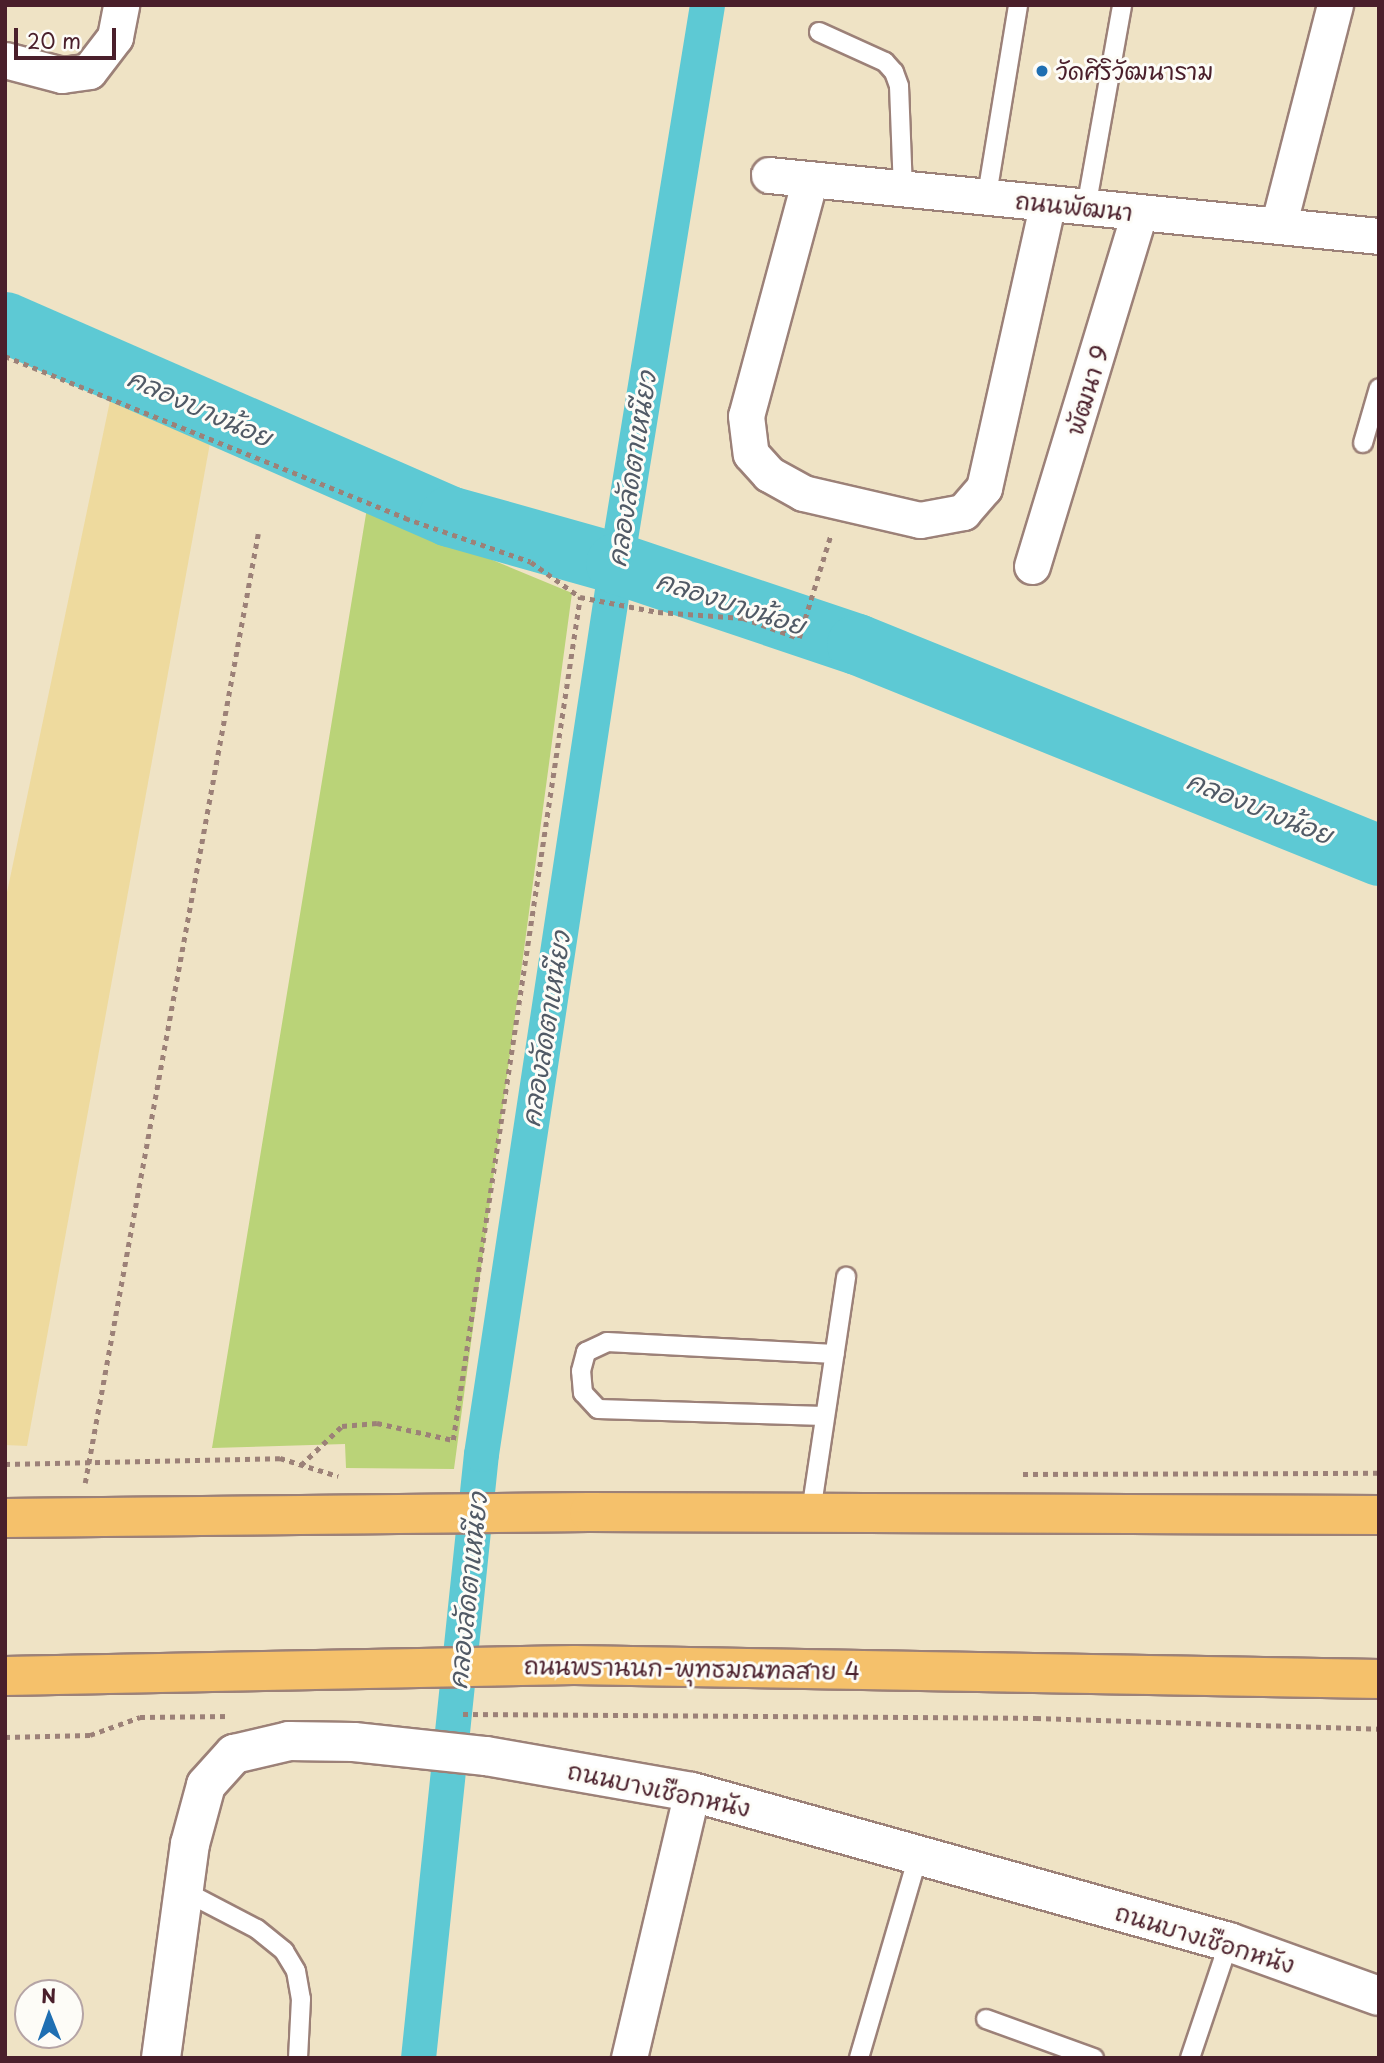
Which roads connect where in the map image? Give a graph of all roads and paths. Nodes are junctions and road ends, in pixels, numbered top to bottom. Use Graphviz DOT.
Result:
graph roads {
  1 [pos="121,5"];
  2 [pos="1018,5"];
  3 [pos="1122,5"];
  4 [pos="1335,5"];
  5 [pos="819,32"];
  6 [pos="5,60"];
  7 [pos="769,175"];
  8 [pos="810,179"];
  9 [pos="903,188"];
  10 [pos="987,195"];
  11 [pos="1047,205"];
  12 [pos="1086,208"];
  13 [pos="1139,213"];
  14 [pos="1279,223"];
  15 [pos="1379,236"];
  16 [pos="5,356"];
  17 [pos="1379,388"];
  18 [pos="1363,443"];
  19 [pos="841,502"];
  20 [pos="258,534"];
  21 [pos="1032,566"];
  22 [pos="580,597"];
  23 [pos="846,1277"];
  24 [pos="835,1354"];
  25 [pos="824,1416"];
  26 [pos="89,1462"];
  27 [pos="5,1464"];
  28 [pos="301,1465"];
  29 [pos="336,1476"];
  30 [pos="811,1512"];
  31 [pos="1379,1515"];
  32 [pos="79,1517"];
  33 [pos="5,1518"];
  34 [pos="5,1676"];
  35 [pos="1379,1679"];
  36 [pos="578,1713"];
  37 [pos="245,1716"];
  38 [pos="1379,1728"];
  39 [pos="5,1737"];
  40 [pos="692,1792"];
  41 [pos="920,1852"];
  42 [pos="184,1891"];
  43 [pos="1229,1942"];
  44 [pos="1379,1996"];
  45 [pos="986,2019"];
  46 [pos="161,2058"];
  47 [pos="298,2058"];
  48 [pos="629,2058"];
  49 [pos="859,2058"];
  50 [pos="1094,2058"];
  51 [pos="1189,2058"];
  1 -- 6 [label="street"];
  2 -- 10 [label="lane"];
  3 -- 12 [label="lane"];
  4 -- 14 [label="street"];
  5 -- 9 [label="lane"];
  7 -- 8 [label="street, ถนนพัฒนา"];
  8 -- 9 [label="street, ถนนพัฒนา"];
  8 -- 19 [label="street"];
  9 -- 10 [label="street, ถนนพัฒนา"];
  10 -- 11 [label="street, ถนนพัฒนา"];
  11 -- 12 [label="street, ถนนพัฒนา"];
  11 -- 19 [label="street"];
  12 -- 13 [label="street, ถนนพัฒนา"];
  13 -- 14 [label="street, ถนนพัฒนา"];
  13 -- 21 [label="street, พัฒนา 9"];
  14 -- 15 [label="street, ถนนพัฒนา"];
  16 -- 22 [label="path"];
  17 -- 18 [label="lane"];
  19 -- 22 [label="path"];
  20 -- 26 [label="path"];
  22 -- 28 [label="path"];
  23 -- 24 [label="lane"];
  24 -- 25 [label="lane"];
  24 -- 25 [label="lane"];
  25 -- 30 [label="lane"];
  26 -- 27 [label="path"];
  26 -- 28 [label="path"];
  26 -- 32 [label="path"];
  28 -- 29 [label="path"];
  30 -- 31 [label="main road"];
  30 -- 32 [label="main road"];
  32 -- 33 [label="main road"];
  34 -- 35 [label="main road, ถนนพรานนก-พุทธมณฑลสาย 4"];
  36 -- 38 [label="path"];
  37 -- 39 [label="path"];
  40 -- 41 [label="street, ถนนบางเชือกหนัง"];
  40 -- 42 [label="street, ถนนบางเชือกหนัง"];
  40 -- 48 [label="street"];
  41 -- 43 [label="street, ถนนบางเชือกหนัง"];
  41 -- 49 [label="lane"];
  42 -- 46 [label="street, ถนนบางเชือกหนัง"];
  42 -- 47 [label="lane"];
  43 -- 44 [label="street, ถนนบางเชือกหนัง"];
  43 -- 51 [label="lane"];
  45 -- 50 [label="lane"];
}
